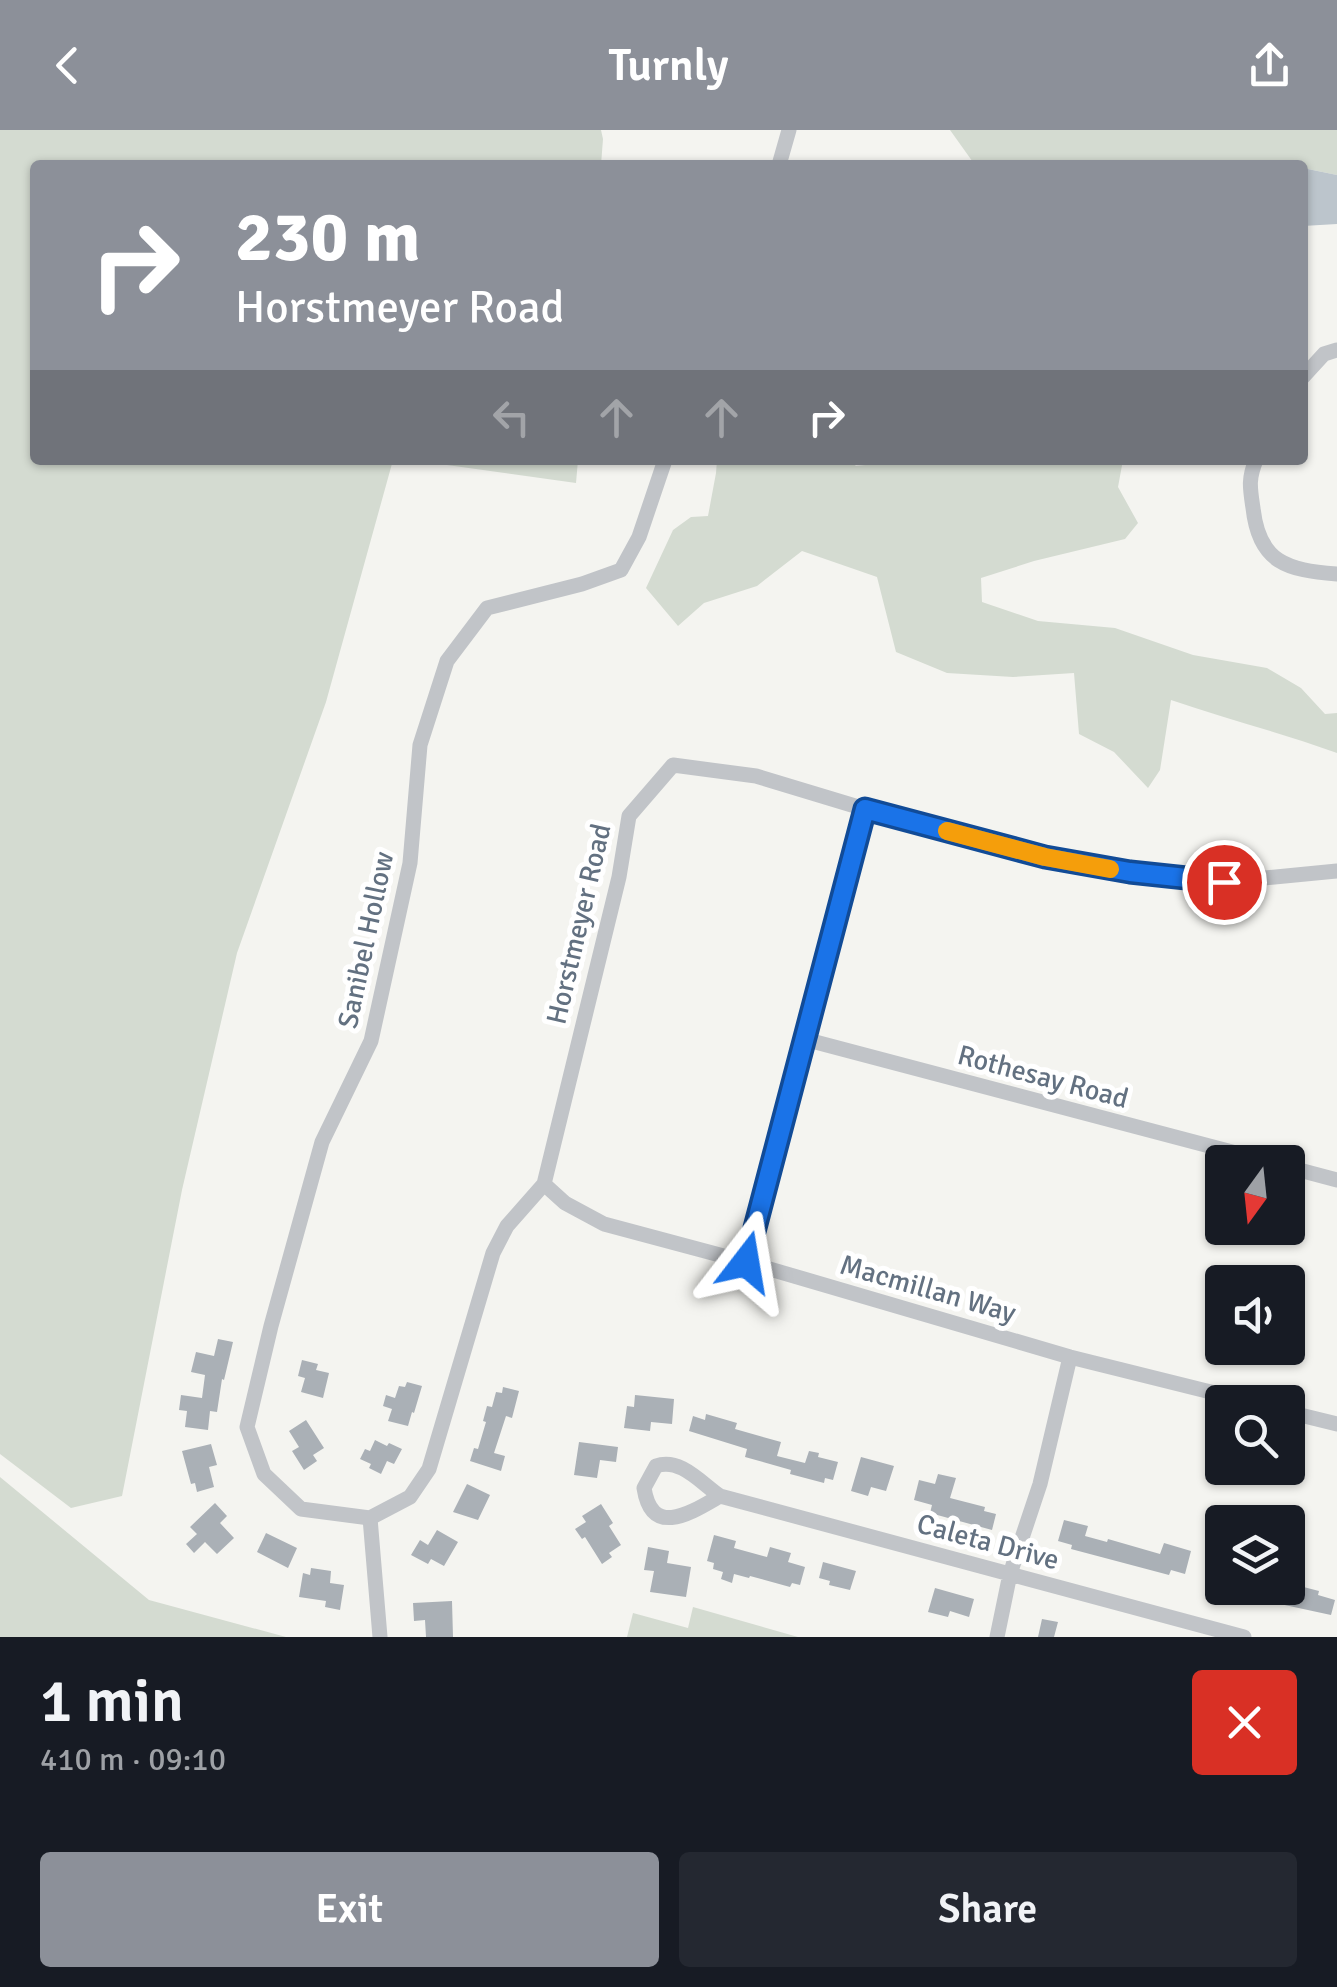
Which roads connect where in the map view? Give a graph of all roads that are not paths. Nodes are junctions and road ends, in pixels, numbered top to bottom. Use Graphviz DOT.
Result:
graph roads {
  1 [pos="789,130"];
  2 [pos="780,160"];
  3 [pos="1337,350"];
  4 [pos="1308,371"];
  5 [pos="663,465"];
  6 [pos="1254,465"];
  7 [pos="1337,574"];
  8 [pos="865,809"];
  9 [pos="1337,871"];
  10 [pos="804,1038"];
  11 [pos="1206,1145"];
  12 [pos="1305,1172"];
  13 [pos="1337,1180"];
  14 [pos="544,1184"];
  15 [pos="746,1262"];
  16 [pos="1070,1356"];
  17 [pos="1205,1390"];
  18 [pos="1305,1416"];
  19 [pos="1337,1424"];
  20 [pos="720,1496"];
  21 [pos="370,1518"];
  22 [pos="1010,1574"];
  23 [pos="1235,1636"];
  24 [pos="380,1637"];
  25 [pos="997,1637"];
  1 -- 2 [label="street"];
  3 -- 4 [label="street"];
  5 -- 21 [label="street, Sanibel Hollow"];
  6 -- 7 [label="street"];
  8 -- 9 [label="street, Horstmeyer Road"];
  8 -- 10 [label="street"];
  8 -- 14 [label="street, Horstmeyer Road"];
  10 -- 11 [label="street, Rothesay Road"];
  10 -- 15 [label="street"];
  12 -- 13 [label="street"];
  14 -- 15 [label="street, Macmillan Way"];
  14 -- 21 [label="street"];
  15 -- 16 [label="street, Macmillan Way"];
  16 -- 17 [label="street, Macmillan Way"];
  16 -- 22 [label="street"];
  18 -- 19 [label="street"];
  20 -- 20 [label="street, Caleta Drive"];
  20 -- 22 [label="street, Caleta Drive"];
  21 -- 24 [label="street"];
  22 -- 23 [label="street, Caleta Drive"];
  22 -- 25 [label="street"];
}
